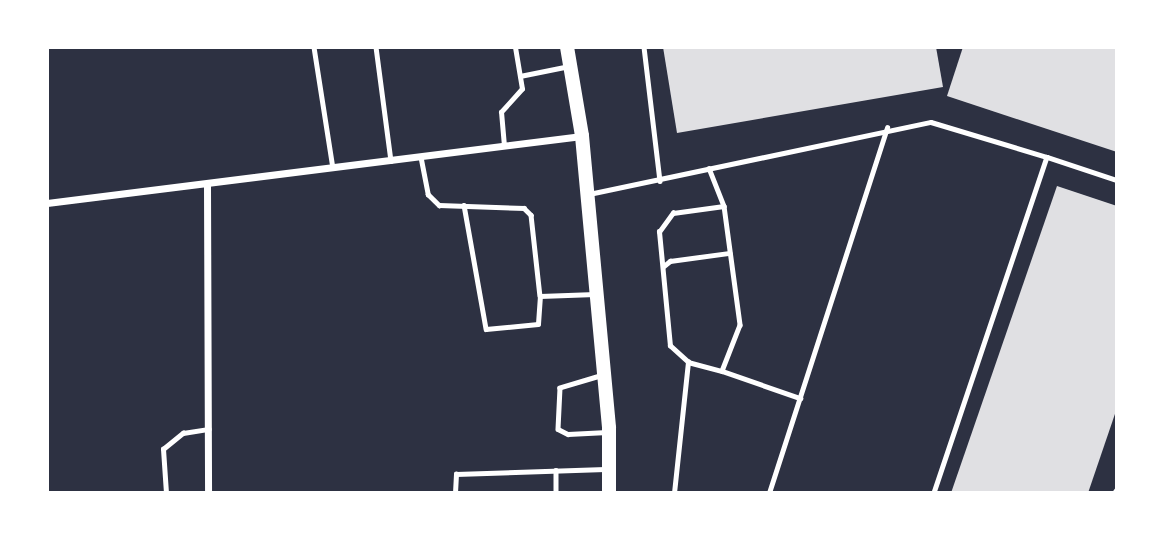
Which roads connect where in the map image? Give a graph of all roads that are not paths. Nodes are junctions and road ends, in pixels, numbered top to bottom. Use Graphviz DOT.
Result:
graph roads {
  1 [pos="314,47"];
  2 [pos="376,47"];
  3 [pos="515,47"];
  4 [pos="567,47"];
  5 [pos="644,47"];
  6 [pos="570,66"];
  7 [pos="520,76"];
  8 [pos="887,128"];
  9 [pos="582,136"];
  10 [pos="505,146"];
  11 [pos="421,157"];
  12 [pos="1047,157"];
  13 [pos="391,161"];
  14 [pos="709,168"];
  15 [pos="333,169"];
  16 [pos="1117,180"];
  17 [pos="660,181"];
  18 [pos="207,186"];
  19 [pos="587,195"];
  20 [pos="47,203"];
  21 [pos="464,205"];
  22 [pos="724,206"];
  23 [pos="729,253"];
  24 [pos="664,266"];
  25 [pos="596,294"];
  26 [pos="540,296"];
  27 [pos="688,362"];
  28 [pos="722,371"];
  29 [pos="604,375"];
  30 [pos="800,398"];
  31 [pos="209,429"];
  32 [pos="610,432"];
  33 [pos="610,469"];
  34 [pos="556,470"];
  35 [pos="166,493"];
  36 [pos="208,493"];
  37 [pos="456,493"];
  38 [pos="556,493"];
  39 [pos="610,493"];
  40 [pos="674,493"];
  41 [pos="769,493"];
  42 [pos="934,493"];
  1 -- 15 [label="lane"];
  2 -- 13 [label="lane"];
  3 -- 7 [label="lane"];
  4 -- 6 [label="main road"];
  5 -- 17 [label="lane"];
  6 -- 7 [label="lane"];
  6 -- 9 [label="main road"];
  7 -- 10 [label="lane"];
  8 -- 12 [label="lane"];
  8 -- 14 [label="lane"];
  8 -- 30 [label="lane"];
  9 -- 10 [label="street"];
  9 -- 19 [label="main road"];
  10 -- 11 [label="street"];
  11 -- 13 [label="street"];
  11 -- 21 [label="lane"];
  12 -- 16 [label="lane"];
  12 -- 42 [label="lane"];
  13 -- 15 [label="street"];
  14 -- 17 [label="lane"];
  14 -- 22 [label="lane"];
  15 -- 18 [label="street"];
  17 -- 19 [label="lane"];
  18 -- 20 [label="street"];
  18 -- 31 [label="street"];
  19 -- 25 [label="main road"];
  21 -- 26 [label="lane"];
  21 -- 26 [label="lane"];
  22 -- 23 [label="lane"];
  22 -- 24 [label="lane"];
  23 -- 24 [label="lane"];
  23 -- 28 [label="lane"];
  24 -- 27 [label="lane"];
  25 -- 26 [label="lane"];
  25 -- 29 [label="main road"];
  27 -- 28 [label="lane"];
  27 -- 40 [label="lane"];
  28 -- 30 [label="lane"];
  29 -- 32 [label="main road"];
  29 -- 32 [label="lane"];
  30 -- 41 [label="lane"];
  31 -- 35 [label="lane"];
  31 -- 36 [label="street"];
  32 -- 33 [label="main road"];
  33 -- 34 [label="lane"];
  33 -- 39 [label="main road"];
  34 -- 37 [label="lane"];
  34 -- 38 [label="lane"];
}
